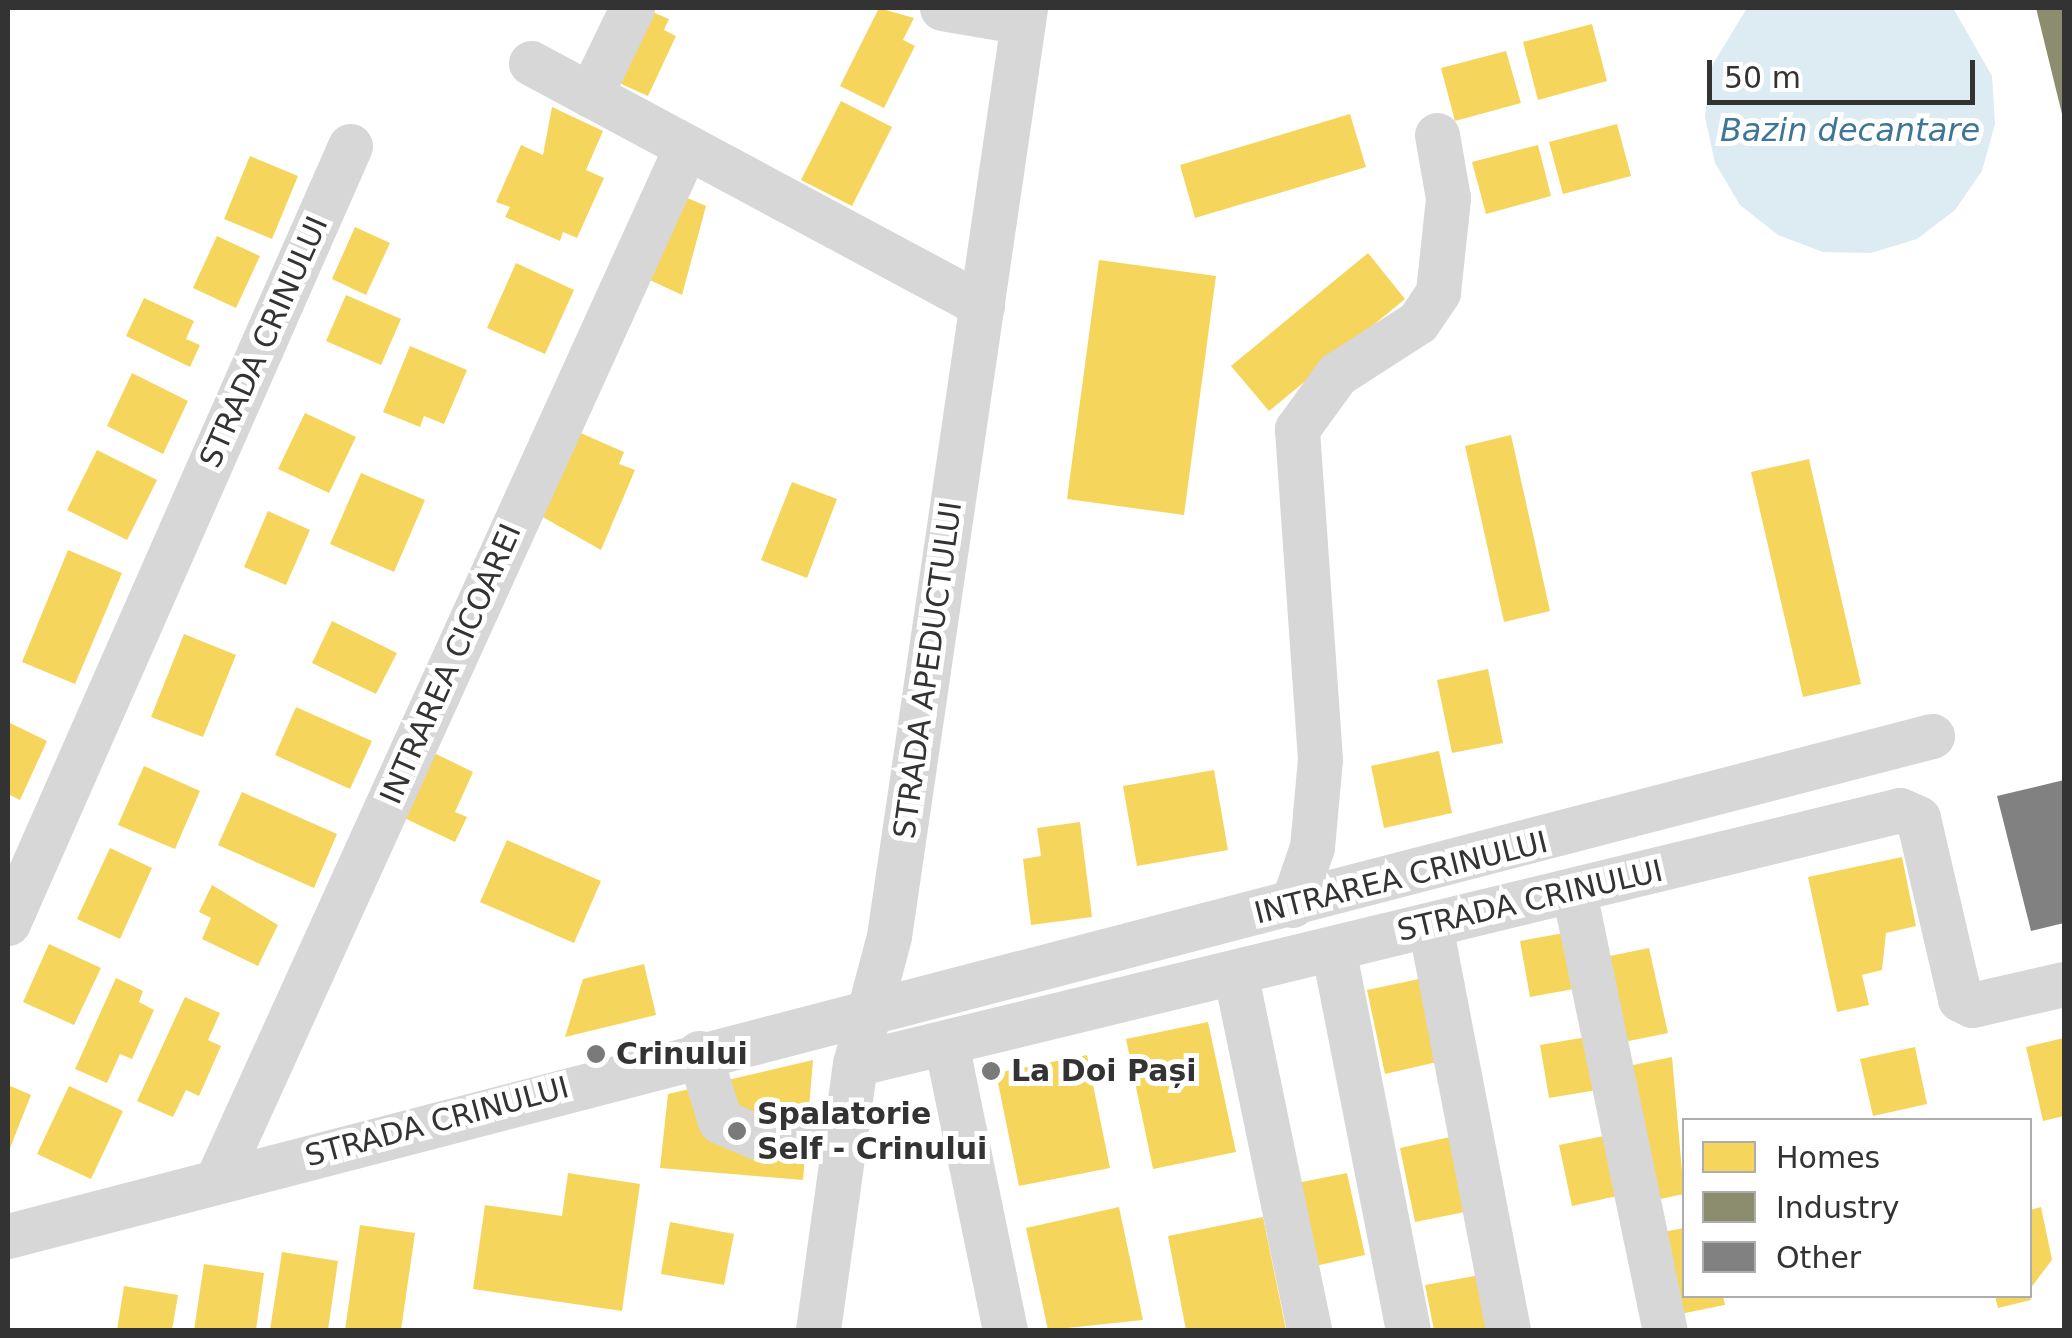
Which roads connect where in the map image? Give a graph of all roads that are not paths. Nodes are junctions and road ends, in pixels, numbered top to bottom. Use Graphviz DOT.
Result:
graph roads {
  1 [pos="632,8"];
  2 [pos="942,8"];
  3 [pos="1024,15"];
  4 [pos="531,63"];
  5 [pos="590,95"];
  6 [pos="1437,135"];
  7 [pos="350,146"];
  8 [pos="686,147"];
  9 [pos="982,305"];
  10 [pos="1932,736"];
  11 [pos="1574,892"];
  12 [pos="1292,905"];
  13 [pos="8,923"];
  14 [pos="1430,925"];
  15 [pos="1333,948"];
  16 [pos="1235,972"];
  17 [pos="2064,984"];
  18 [pos="867,1008"];
  19 [pos="946,1043"];
  20 [pos="699,1053"];
  21 [pos="855,1064"];
  22 [pos="843,1134"];
  23 [pos="216,1180"];
  24 [pos="8,1236"];
  25 [pos="818,1330"];
  26 [pos="1005,1330"];
  27 [pos="1308,1330"];
  28 [pos="1408,1330"];
  29 [pos="1508,1330"];
  30 [pos="1664,1330"];
  1 -- 5 [label="street"];
  2 -- 3 [label="street"];
  3 -- 9 [label="street, STRADA APEDUCTULUI"];
  4 -- 5 [label="street"];
  5 -- 8 [label="street"];
  6 -- 12 [label="street"];
  7 -- 13 [label="street, STRADA CRINULUI"];
  8 -- 9 [label="street"];
  8 -- 23 [label="street, INTRAREA CICOAREI"];
  9 -- 18 [label="street, STRADA APEDUCTULUI"];
  10 -- 12 [label="street, INTRAREA CRINULUI"];
  11 -- 14 [label="street, STRADA CRINULUI"];
  11 -- 17 [label="street, STRADA CRINULUI"];
  11 -- 30 [label="street"];
  12 -- 18 [label="street, INTRAREA CRINULUI"];
  14 -- 15 [label="street, STRADA CRINULUI"];
  14 -- 29 [label="street"];
  15 -- 16 [label="street, STRADA CRINULUI"];
  15 -- 28 [label="street"];
  16 -- 19 [label="street, STRADA CRINULUI"];
  16 -- 27 [label="street"];
  18 -- 20 [label="street, STRADA CRINULUI"];
  18 -- 21 [label="street, STRADA APEDUCTULUI"];
  19 -- 21 [label="street, STRADA CRINULUI"];
  19 -- 26 [label="street"];
  20 -- 22 [label="street"];
  20 -- 23 [label="street, STRADA CRINULUI"];
  21 -- 22 [label="street, STRADA APEDUCTULUI"];
  22 -- 25 [label="street, STRADA APEDUCTULUI"];
  23 -- 24 [label="street, STRADA CRINULUI"];
}
